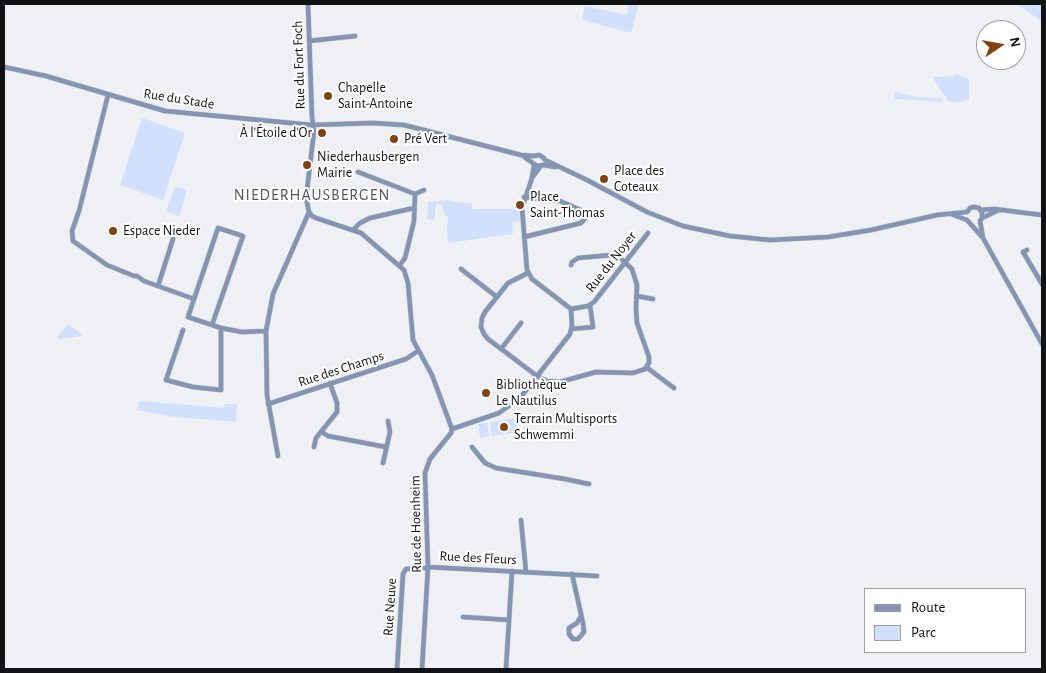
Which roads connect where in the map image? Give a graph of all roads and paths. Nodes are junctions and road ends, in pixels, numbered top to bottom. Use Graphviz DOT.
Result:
graph roads {
  1 [pos="308,4"];
  2 [pos="355,36"];
  3 [pos="309,41"];
  4 [pos="4,67"];
  5 [pos="108,95"];
  6 [pos="312,125"];
  7 [pos="538,162"];
  8 [pos="358,172"];
  9 [pos="424,190"];
  10 [pos="415,194"];
  11 [pos="524,197"];
  12 [pos="414,208"];
  13 [pos="980,210"];
  14 [pos="999,210"];
  15 [pos="309,212"];
  16 [pos="966,212"];
  17 [pos="948,214"];
  18 [pos="1042,215"];
  19 [pos="967,220"];
  20 [pos="981,220"];
  21 [pos="972,223"];
  22 [pos="354,229"];
  23 [pos="648,232"];
  24 [pos="524,237"];
  25 [pos="984,238"];
  26 [pos="173,239"];
  27 [pos="1027,250"];
  28 [pos="625,262"];
  29 [pos="400,265"];
  30 [pos="571,265"];
  31 [pos="462,269"];
  32 [pos="528,273"];
  33 [pos="1042,284"];
  34 [pos="158,286"];
  35 [pos="637,296"];
  36 [pos="497,297"];
  37 [pos="653,298"];
  38 [pos="194,299"];
  39 [pos="590,305"];
  40 [pos="571,309"];
  41 [pos="521,323"];
  42 [pos="212,325"];
  43 [pos="221,328"];
  44 [pos="571,329"];
  45 [pos="183,330"];
  46 [pos="266,331"];
  47 [pos="1042,344"];
  48 [pos="501,349"];
  49 [pos="418,350"];
  50 [pos="646,367"];
  51 [pos="537,376"];
  52 [pos="330,384"];
  53 [pos="674,388"];
  54 [pos="268,404"];
  55 [pos="388,421"];
  56 [pos="452,429"];
  57 [pos="322,432"];
  58 [pos="314,447"];
  59 [pos="386,447"];
  60 [pos="472,447"];
  61 [pos="278,456"];
  62 [pos="383,463"];
  63 [pos="589,484"];
  64 [pos="521,520"];
  65 [pos="428,568"];
  66 [pos="512,571"];
  67 [pos="526,572"];
  68 [pos="572,574"];
  69 [pos="597,576"];
  70 [pos="581,616"];
  71 [pos="463,617"];
  72 [pos="509,620"];
  73 [pos="397,669"];
  74 [pos="422,669"];
  75 [pos="506,669"];
  1 -- 3 [label="street, Rue du Fort Foch"];
  2 -- 3 [label="street"];
  3 -- 6 [label="street, Rue du Fort Foch"];
  4 -- 5 [label="street, Rue du Stade"];
  5 -- 6 [label="street, Rue du Stade"];
  5 -- 34 [label="street"];
  6 -- 7 [label="street, Rue du Stade"];
  6 -- 15 [label="street"];
  7 -- 11 [label="street"];
  7 -- 17 [label="street, Rue du Stade"];
  8 -- 10 [label="street"];
  9 -- 10 [label="street"];
  10 -- 12 [label="street"];
  11 -- 24 [label="street"];
  11 -- 24 [label="street"];
  12 -- 22 [label="street"];
  12 -- 29 [label="street"];
  13 -- 14 [label="street"];
  13 -- 16 [label="street"];
  13 -- 20 [label="street"];
  14 -- 18 [label="street"];
  14 -- 20 [label="street"];
  15 -- 22 [label="street"];
  15 -- 46 [label="street"];
  16 -- 17 [label="street, Rue du Stade"];
  16 -- 19 [label="street"];
  17 -- 19 [label="street"];
  19 -- 21 [label="street"];
  20 -- 21 [label="street"];
  20 -- 25 [label="street"];
  21 -- 25 [label="street"];
  22 -- 29 [label="street"];
  23 -- 28 [label="street, Rue du Noyer"];
  24 -- 32 [label="street"];
  25 -- 47 [label="street"];
  26 -- 34 [label="street"];
  27 -- 33 [label="street"];
  28 -- 30 [label="street"];
  28 -- 35 [label="street"];
  28 -- 39 [label="street, Rue du Noyer"];
  29 -- 49 [label="street"];
  31 -- 36 [label="street"];
  32 -- 36 [label="street"];
  32 -- 40 [label="street"];
  34 -- 38 [label="street"];
  35 -- 37 [label="street"];
  35 -- 50 [label="street"];
  36 -- 48 [label="street"];
  38 -- 42 [label="street"];
  38 -- 42 [label="street"];
  39 -- 40 [label="street"];
  39 -- 44 [label="street"];
  40 -- 44 [label="street"];
  41 -- 48 [label="street"];
  42 -- 43 [label="street"];
  43 -- 45 [label="street"];
  43 -- 46 [label="street"];
  44 -- 51 [label="street"];
  46 -- 54 [label="street"];
  48 -- 51 [label="street"];
  49 -- 52 [label="street, Rue des Champs"];
  49 -- 56 [label="street"];
  50 -- 51 [label="street"];
  50 -- 53 [label="street"];
  51 -- 56 [label="street"];
  52 -- 54 [label="street, Rue des Champs"];
  52 -- 57 [label="street"];
  54 -- 61 [label="street"];
  55 -- 59 [label="street"];
  56 -- 65 [label="street, Rue de Hoenheim"];
  57 -- 58 [label="street"];
  57 -- 59 [label="street"];
  59 -- 62 [label="street"];
  60 -- 63 [label="street"];
  64 -- 67 [label="street, Rue des Fleurs"];
  65 -- 66 [label="street, Rue des Fleurs"];
  65 -- 73 [label="street, Rue Neuve"];
  65 -- 74 [label="street, Rue de Hoenheim"];
  66 -- 67 [label="street, Rue des Fleurs"];
  66 -- 72 [label="street"];
  67 -- 68 [label="street, Rue des Fleurs"];
  68 -- 69 [label="street, Rue des Fleurs"];
  68 -- 70 [label="street"];
  70 -- 70 [label="street"];
  71 -- 72 [label="street"];
  72 -- 75 [label="street"];
}
